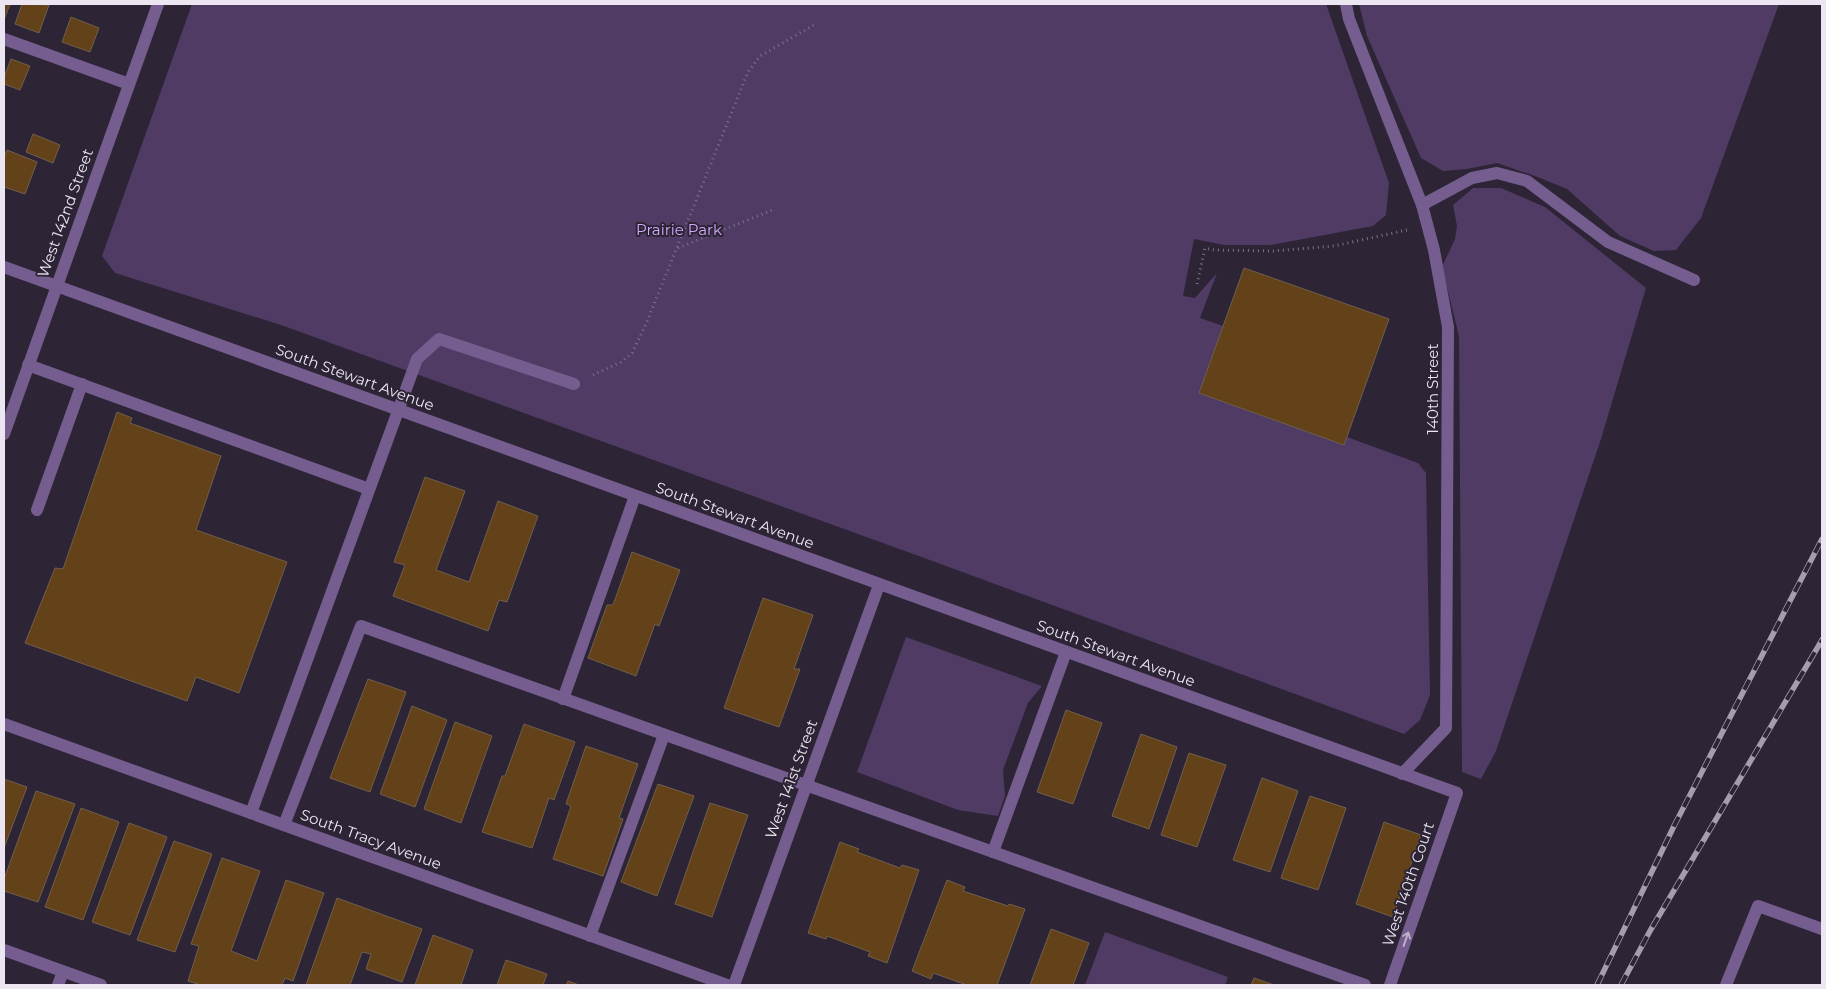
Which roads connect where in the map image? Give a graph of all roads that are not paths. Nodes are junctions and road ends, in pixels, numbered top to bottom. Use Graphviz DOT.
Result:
graph roads {
  1 [pos="158,4"];
  2 [pos="1346,4"];
  3 [pos="4,38"];
  4 [pos="129,84"];
  5 [pos="1422,205"];
  6 [pos="4,267"];
  7 [pos="1694,280"];
  8 [pos="56,286"];
  9 [pos="28,365"];
  10 [pos="82,384"];
  11 [pos="574,384"];
  12 [pos="398,410"];
  13 [pos="4,434"];
  14 [pos="369,489"];
  15 [pos="635,496"];
  16 [pos="37,510"];
  17 [pos="879,585"];
  18 [pos="1066,652"];
  19 [pos="563,699"];
  20 [pos="4,724"];
  21 [pos="664,734"];
  22 [pos="1402,774"];
  23 [pos="806,786"];
  24 [pos="1456,793"];
  25 [pos="251,813"];
  26 [pos="284,825"];
  27 [pos="993,852"];
  28 [pos="1822,929"];
  29 [pos="590,936"];
  30 [pos="4,950"];
  31 [pos="63,972"];
  32 [pos="58,985"];
  33 [pos="101,985"];
  34 [pos="727,985"];
  35 [pos="734,985"];
  36 [pos="1365,985"];
  37 [pos="1390,985"];
  38 [pos="1726,985"];
  1 -- 4 [label="street, West 142nd Street"];
  2 -- 5 [label="street, 140th Street"];
  3 -- 4 [label="street"];
  4 -- 8 [label="street, West 142nd Street"];
  5 -- 7 [label="street"];
  5 -- 22 [label="street, 140th Street"];
  6 -- 8 [label="street, South Stewart Avenue"];
  8 -- 9 [label="street, West 142nd Street"];
  8 -- 12 [label="street, South Stewart Avenue"];
  9 -- 10 [label="street"];
  9 -- 13 [label="street, West 142nd Street"];
  10 -- 14 [label="street"];
  10 -- 16 [label="street"];
  11 -- 12 [label="street"];
  12 -- 14 [label="street"];
  12 -- 15 [label="street, South Stewart Avenue"];
  14 -- 25 [label="street"];
  15 -- 17 [label="street, South Stewart Avenue"];
  15 -- 19 [label="street"];
  17 -- 18 [label="street, South Stewart Avenue"];
  17 -- 23 [label="street, West 141st Street"];
  18 -- 22 [label="street, South Stewart Avenue"];
  18 -- 27 [label="street"];
  19 -- 21 [label="street"];
  19 -- 26 [label="street"];
  20 -- 25 [label="street, South Tracy Avenue"];
  21 -- 23 [label="street"];
  21 -- 29 [label="street"];
  22 -- 24 [label="street, South Stewart Avenue"];
  23 -- 27 [label="street"];
  23 -- 35 [label="street, West 141st Street"];
  37 -- 24 [label="street, West 140th Court, one-way"];
  25 -- 26 [label="street, South Tracy Avenue"];
  26 -- 29 [label="street, South Tracy Avenue"];
  27 -- 36 [label="street"];
  28 -- 38 [label="street"];
  29 -- 34 [label="street, South Tracy Avenue"];
  30 -- 31 [label="street"];
  31 -- 32 [label="street"];
  31 -- 33 [label="street"];
}
